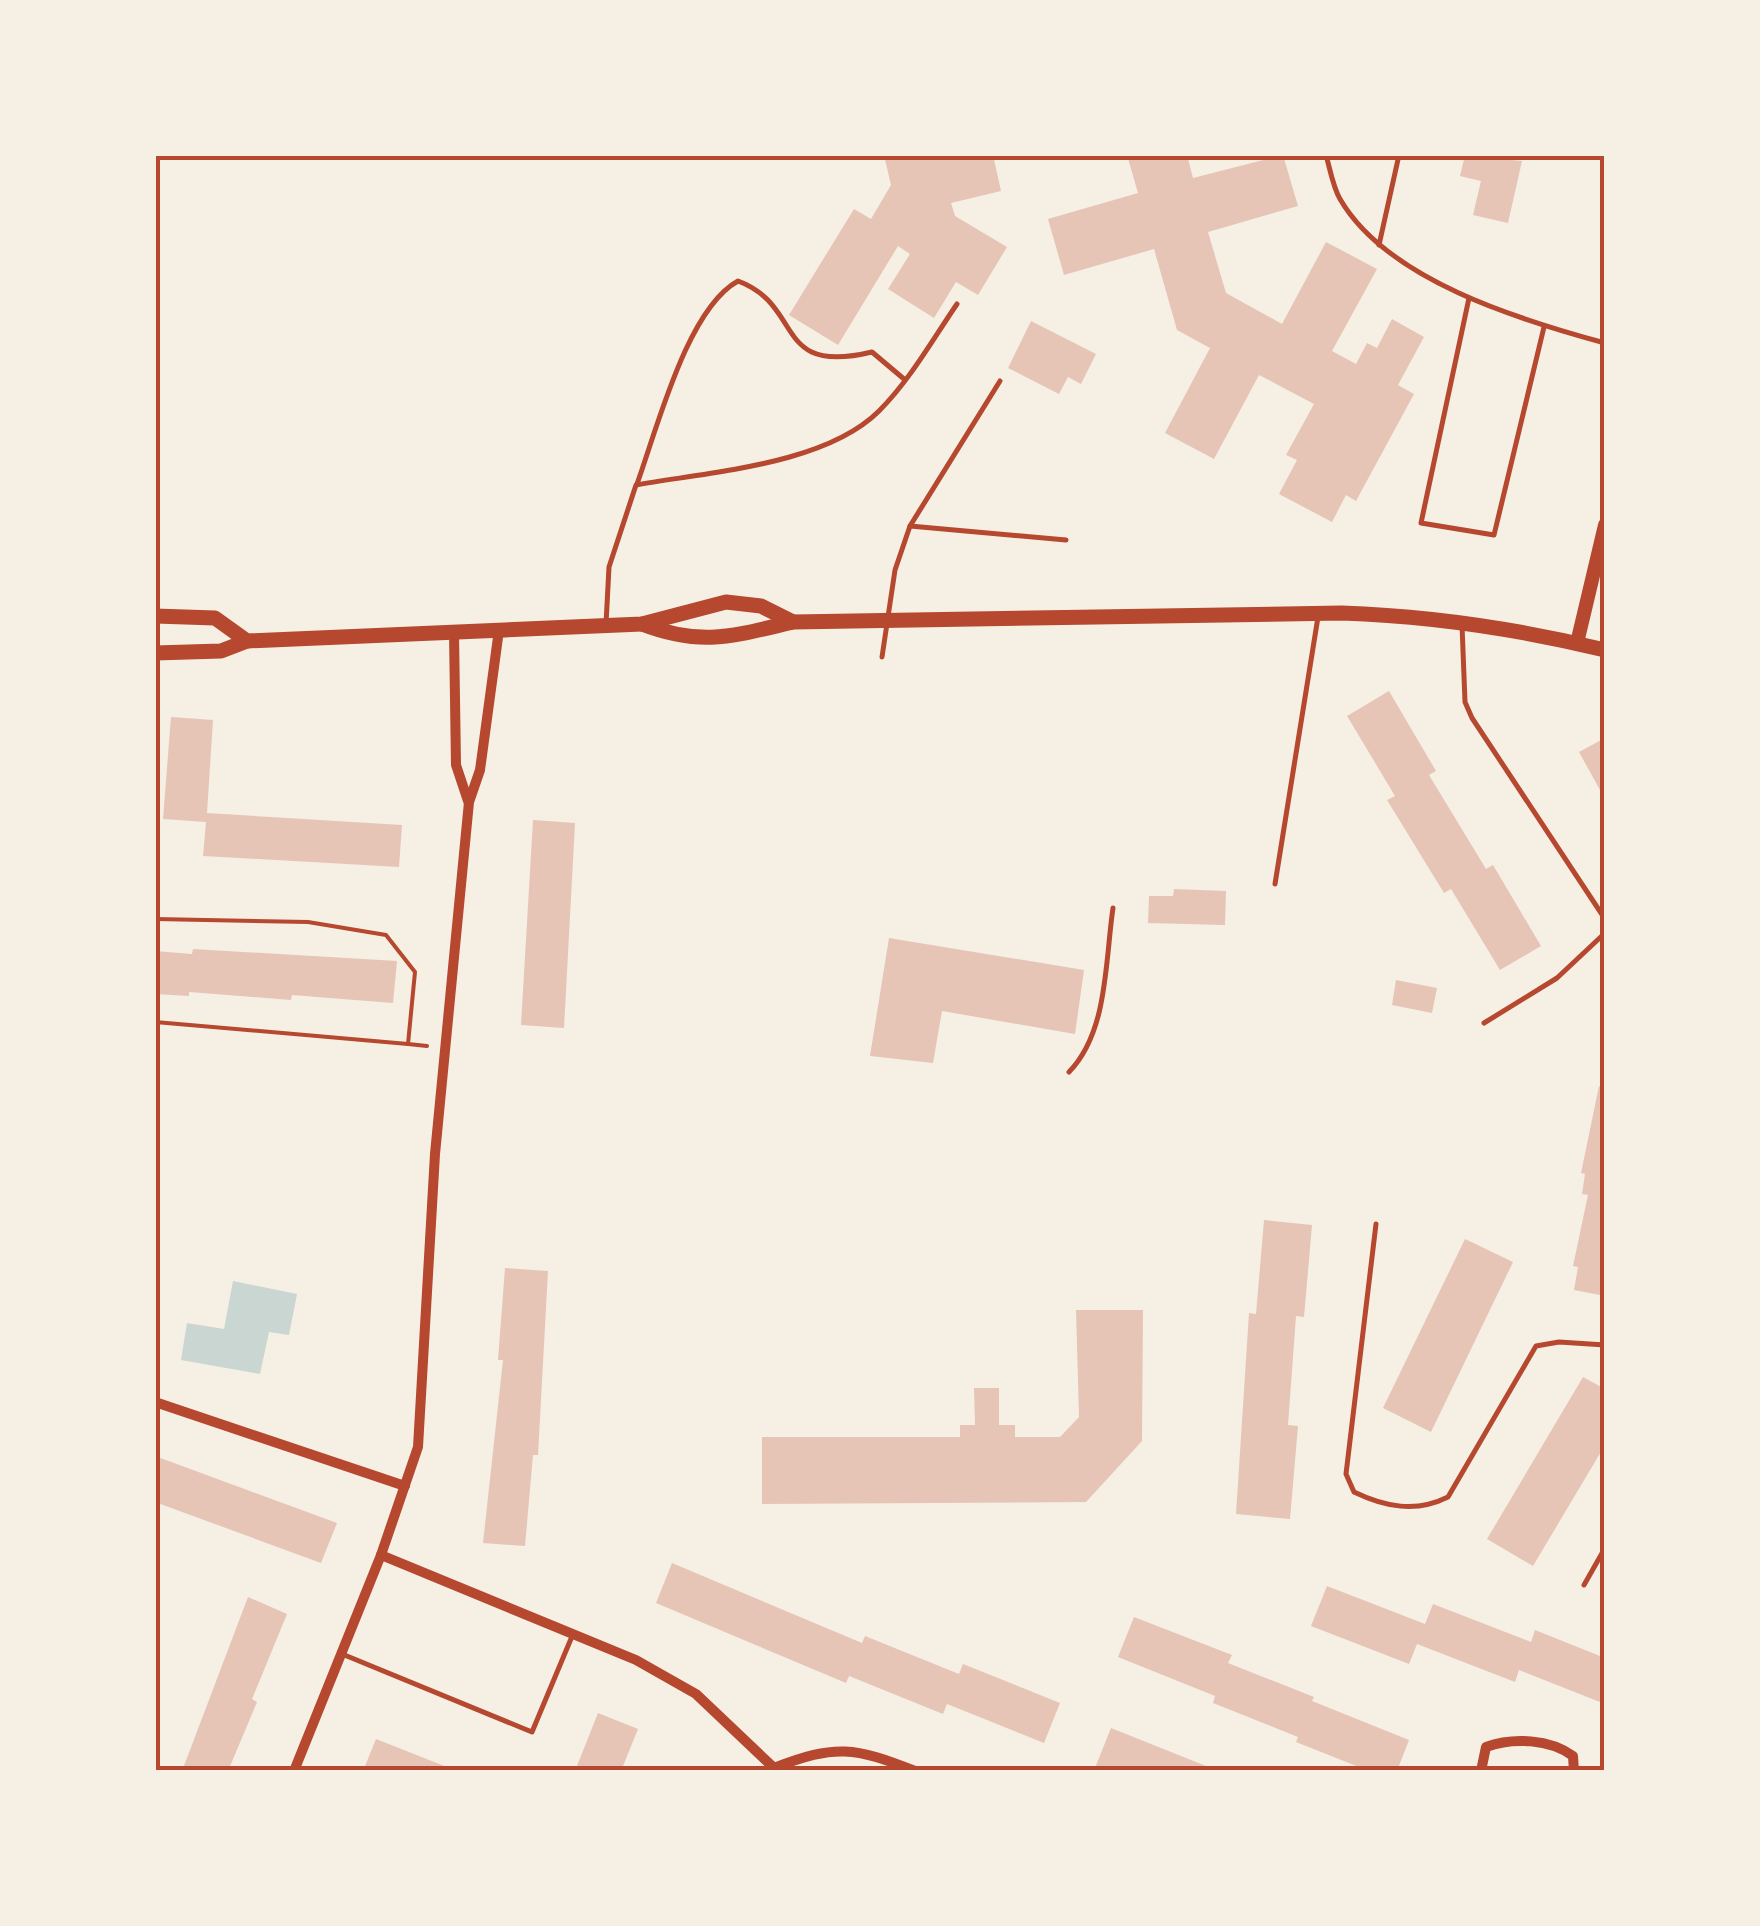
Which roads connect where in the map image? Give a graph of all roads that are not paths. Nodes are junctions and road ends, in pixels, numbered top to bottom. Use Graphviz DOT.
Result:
graph roads {
  1 [pos="1326,155"];
  2 [pos="1399,155"];
  3 [pos="1379,244"];
  4 [pos="1469,298"];
  5 [pos="957,304"];
  6 [pos="1544,327"];
  7 [pos="1605,343"];
  8 [pos="904,379"];
  9 [pos="1000,380"];
  10 [pos="636,485"];
  11 [pos="1605,524"];
  12 [pos="910,526"];
  13 [pos="1066,540"];
  14 [pos="1318,614"];
  15 [pos="155,616"];
  16 [pos="793,622"];
  17 [pos="886,622"];
  18 [pos="1462,622"];
  19 [pos="642,624"];
  20 [pos="606,627"];
  21 [pos="499,630"];
  22 [pos="454,633"];
  23 [pos="247,641"];
  24 [pos="1577,643"];
  25 [pos="1605,650"];
  26 [pos="155,652"];
  27 [pos="882,657"];
  28 [pos="469,802"];
  29 [pos="1275,884"];
  30 [pos="1113,908"];
  31 [pos="1605,919"];
  32 [pos="1605,933"];
  33 [pos="1484,1023"];
  34 [pos="1069,1072"];
  35 [pos="1376,1224"];
  36 [pos="1605,1344"];
  37 [pos="155,1402"];
  38 [pos="404,1486"];
  39 [pos="1605,1548"];
  40 [pos="381,1555"];
  41 [pos="1584,1585"];
  42 [pos="574,1632"];
  43 [pos="342,1654"];
  44 [pos="776,1769"];
  45 [pos="294,1771"];
  46 [pos="914,1771"];
  47 [pos="1481,1771"];
  48 [pos="1574,1771"];
  1 -- 3 [label="lane"];
  2 -- 3 [label="lane"];
  3 -- 4 [label="lane"];
  4 -- 6 [label="lane"];
  4 -- 6 [label="lane"];
  5 -- 8 [label="lane"];
  6 -- 7 [label="lane"];
  8 -- 10 [label="lane"];
  8 -- 10 [label="lane"];
  9 -- 12 [label="lane"];
  10 -- 20 [label="lane"];
  11 -- 24 [label="street"];
  12 -- 13 [label="lane"];
  12 -- 17 [label="lane"];
  14 -- 17 [label="main road"];
  14 -- 18 [label="main road"];
  14 -- 29 [label="lane"];
  15 -- 23 [label="main road"];
  16 -- 17 [label="main road"];
  16 -- 19 [label="main road"];
  16 -- 19 [label="main road"];
  17 -- 27 [label="lane"];
  18 -- 24 [label="main road"];
  18 -- 31 [label="lane"];
  19 -- 20 [label="main road"];
  20 -- 21 [label="main road"];
  21 -- 22 [label="main road"];
  21 -- 28 [label="street"];
  22 -- 23 [label="main road"];
  22 -- 28 [label="street"];
  23 -- 26 [label="main road"];
  24 -- 25 [label="main road"];
  28 -- 38 [label="street"];
  30 -- 34 [label="lane"];
  32 -- 33 [label="lane"];
  35 -- 36 [label="lane"];
  37 -- 38 [label="street"];
  38 -- 40 [label="street"];
  39 -- 41 [label="lane"];
  40 -- 42 [label="street"];
  40 -- 43 [label="street"];
  42 -- 43 [label="lane"];
  42 -- 44 [label="street"];
  43 -- 45 [label="street"];
  44 -- 46 [label="street"];
  47 -- 48 [label="street"];
}
